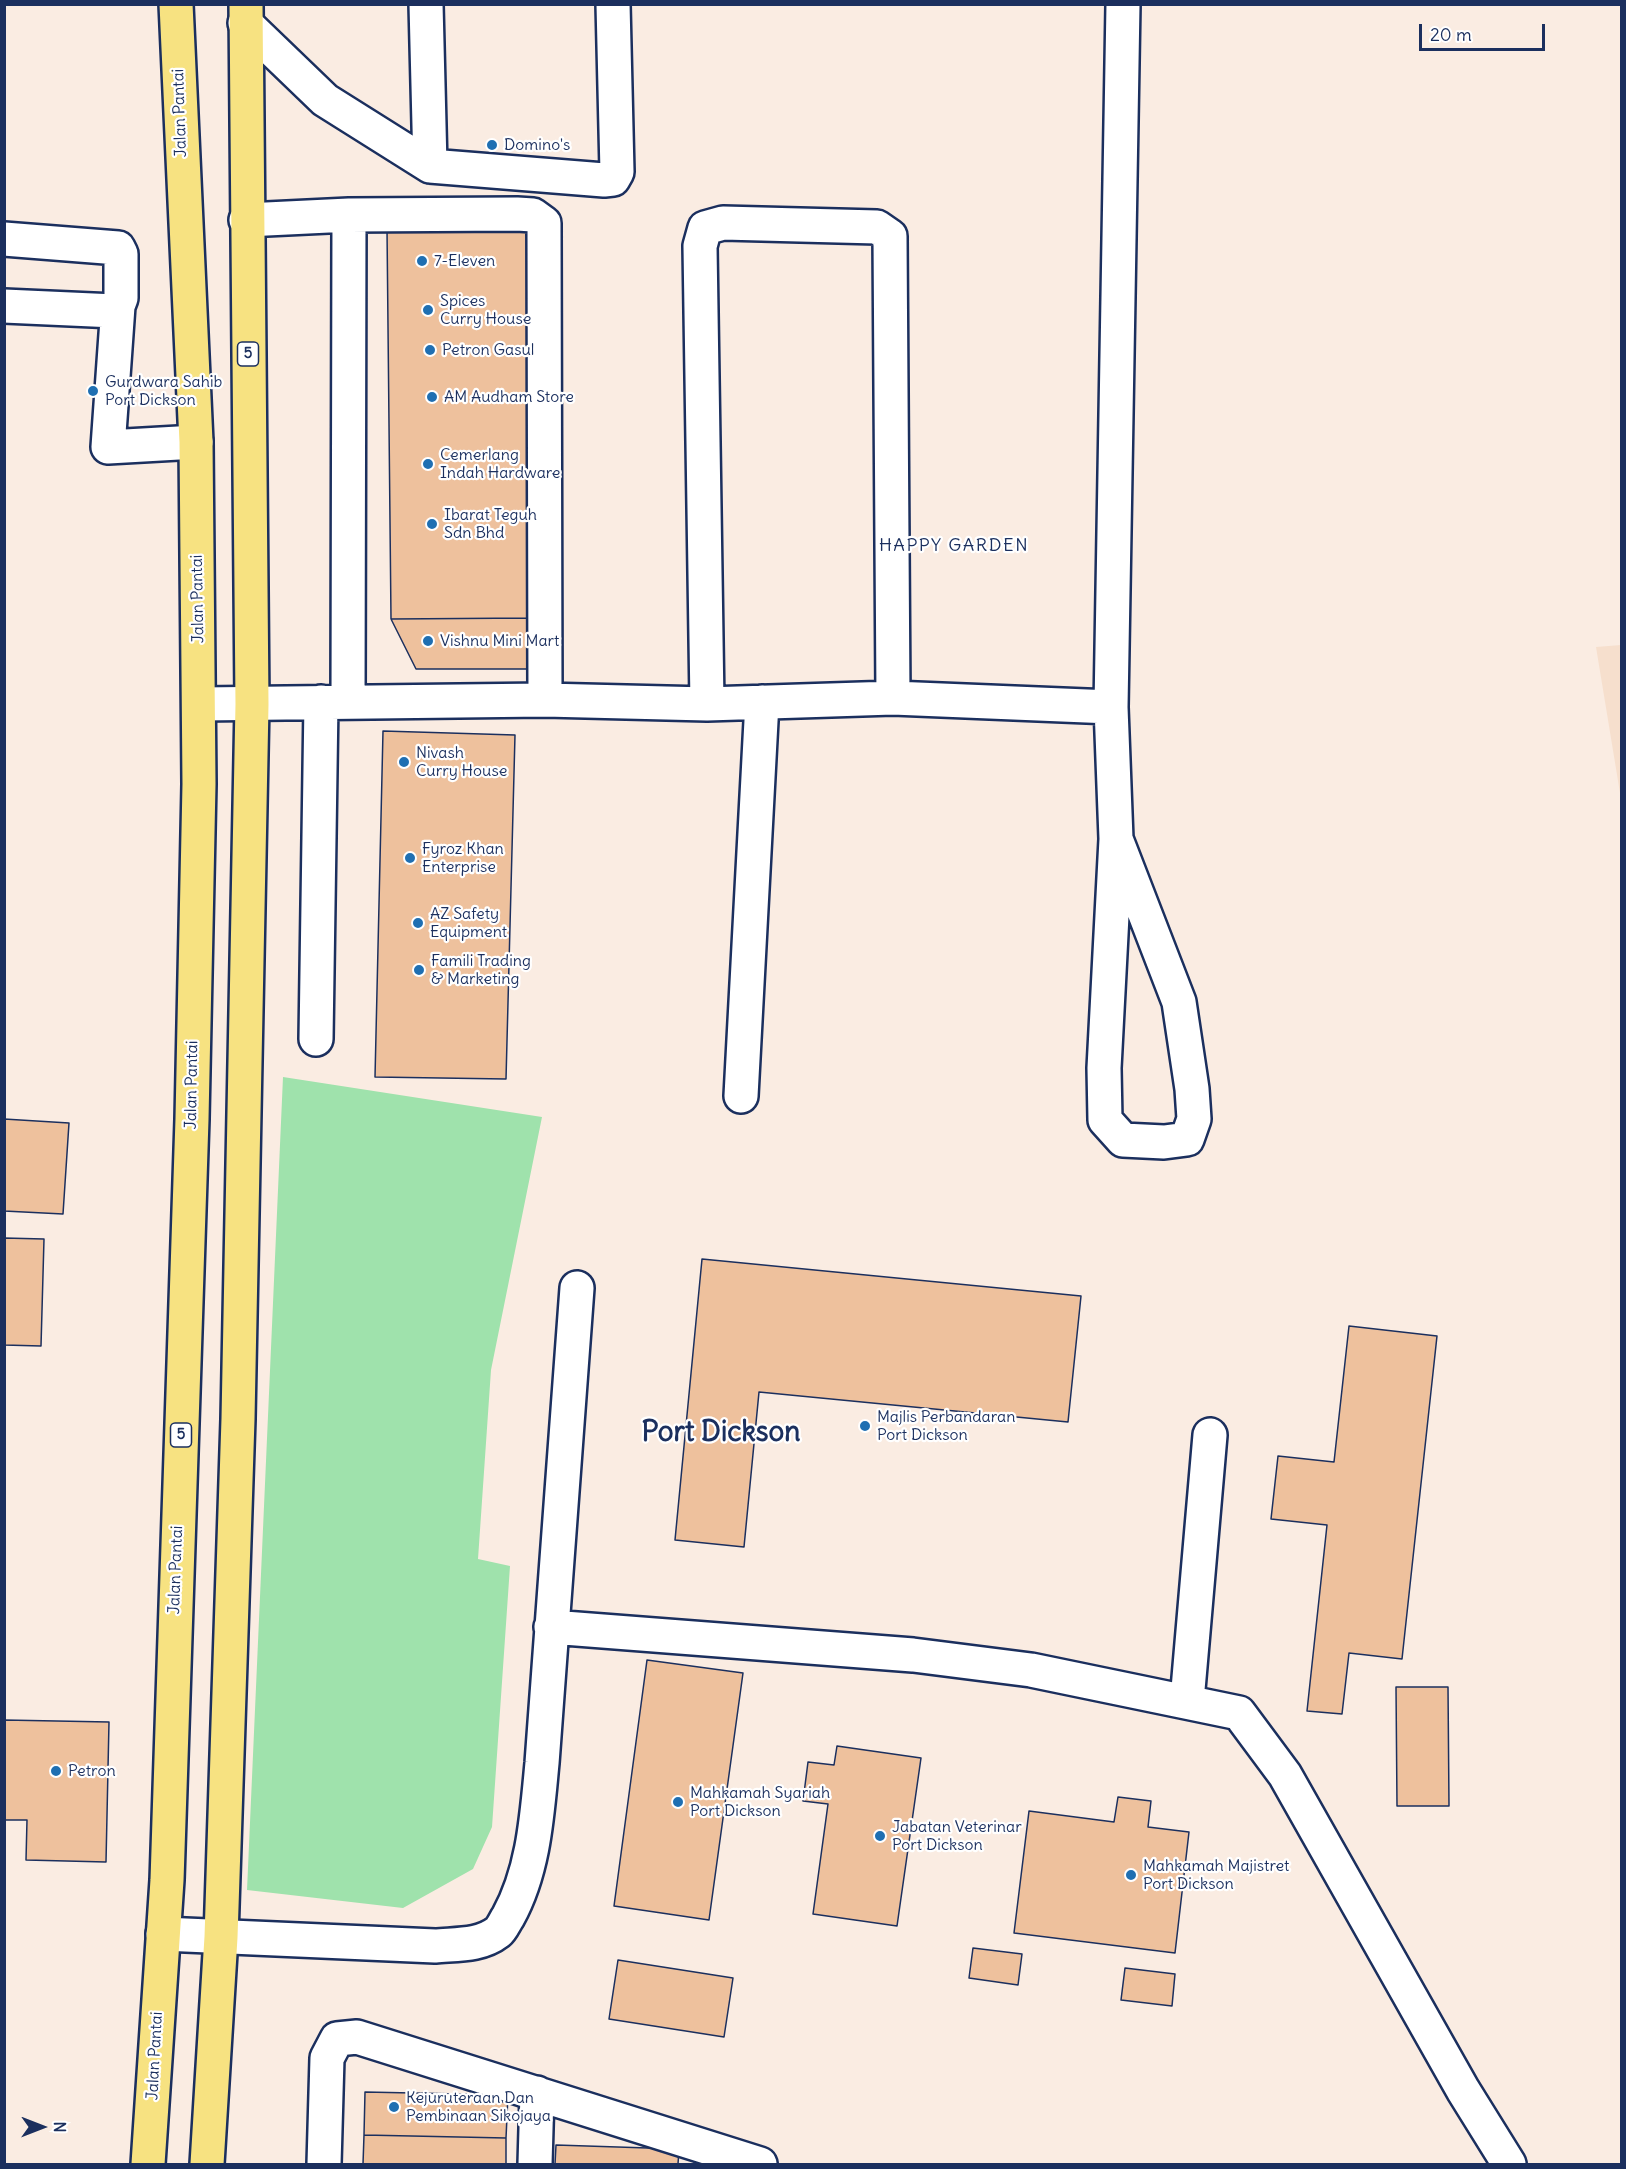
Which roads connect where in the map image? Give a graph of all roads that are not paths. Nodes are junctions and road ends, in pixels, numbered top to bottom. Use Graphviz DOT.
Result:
graph roads {
  1 [pos="176,4"];
  2 [pos="426,4"];
  3 [pos="613,4"];
  4 [pos="1123,4"];
  5 [pos="246,14"];
  6 [pos="430,166"];
  7 [pos="349,215"];
  8 [pos="246,220"];
  9 [pos="4,239"];
  10 [pos="4,306"];
  11 [pos="118,306"];
  12 [pos="196,442"];
  13 [pos="893,698"];
  14 [pos="545,700"];
  15 [pos="334,702"];
  16 [pos="762,702"];
  17 [pos="200,704"];
  18 [pos="252,704"];
  19 [pos="707,704"];
  20 [pos="1111,706"];
  21 [pos="1116,839"];
  22 [pos="316,1039"];
  23 [pos="741,1096"];
  24 [pos="577,1288"];
  25 [pos="1210,1435"];
  26 [pos="552,1627"];
  27 [pos="1187,1701"];
  28 [pos="163,1934"];
  29 [pos="221,1936"];
  30 [pos="537,2093"];
  31 [pos="740,2162"];
  32 [pos="148,2164"];
  33 [pos="207,2164"];
  34 [pos="324,2164"];
  35 [pos="535,2164"];
  36 [pos="1509,2164"];
  1 -- 12 [label="highway, Jalan Pantai / 5"];
  2 -- 6 [label="street"];
  3 -- 6 [label="street"];
  4 -- 20 [label="street"];
  5 -- 6 [label="street"];
  5 -- 8 [label="highway, 5"];
  7 -- 8 [label="street"];
  7 -- 14 [label="street"];
  7 -- 15 [label="street"];
  8 -- 18 [label="highway, 5"];
  9 -- 11 [label="street"];
  10 -- 11 [label="street"];
  11 -- 12 [label="street"];
  12 -- 17 [label="highway, Jalan Pantai / 5"];
  13 -- 16 [label="street"];
  13 -- 19 [label="street"];
  13 -- 20 [label="street"];
  14 -- 15 [label="street"];
  14 -- 19 [label="street"];
  15 -- 18 [label="street"];
  15 -- 22 [label="street"];
  16 -- 19 [label="street"];
  16 -- 23 [label="street"];
  17 -- 18 [label="street"];
  17 -- 28 [label="highway, Jalan Pantai / 5"];
  18 -- 29 [label="highway, 5"];
  20 -- 21 [label="street"];
  21 -- 21 [label="street"];
  24 -- 26 [label="street"];
  25 -- 27 [label="street"];
  26 -- 27 [label="street"];
  26 -- 29 [label="street"];
  27 -- 36 [label="street"];
  28 -- 29 [label="street"];
  28 -- 32 [label="highway, Jalan Pantai / 5"];
  29 -- 33 [label="highway, 5"];
  30 -- 31 [label="street"];
  30 -- 34 [label="street"];
  30 -- 35 [label="street"];
}
